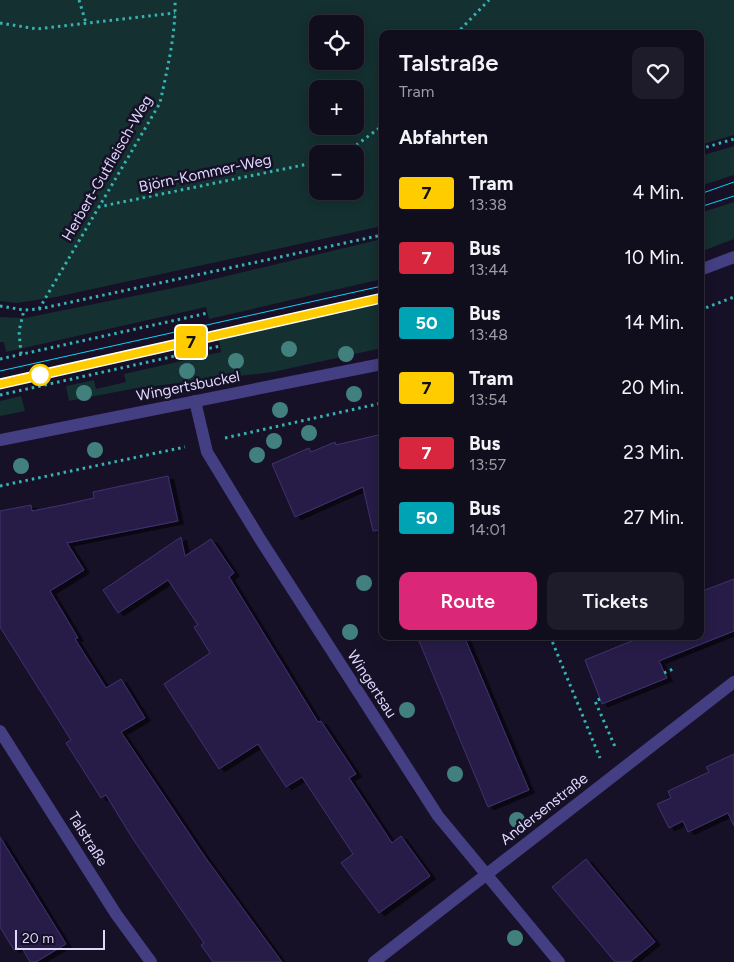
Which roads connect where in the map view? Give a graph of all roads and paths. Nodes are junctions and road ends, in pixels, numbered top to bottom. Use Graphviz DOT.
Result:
graph roads {
  1 [pos="79,0"];
  2 [pos="175,0"];
  3 [pos="489,0"];
  4 [pos="175,13"];
  5 [pos="0,23"];
  6 [pos="86,23"];
  7 [pos="460,30"];
  8 [pos="379,128"];
  9 [pos="734,139"];
  10 [pos="356,145"];
  11 [pos="704,148"];
  12 [pos="309,164"];
  13 [pos="98,207"];
  14 [pos="379,236"];
  15 [pos="734,256"];
  16 [pos="704,268"];
  17 [pos="734,297"];
  18 [pos="0,306"];
  19 [pos="39,308"];
  20 [pos="704,308"];
  21 [pos="24,310"];
  22 [pos="208,313"];
  23 [pos="220,346"];
  24 [pos="21,354"];
  25 [pos="0,358"];
  26 [pos="379,365"];
  27 [pos="0,395"];
  28 [pos="195,401"];
  29 [pos="0,440"];
  30 [pos="552,640"];
  31 [pos="673,669"];
  32 [pos="664,673"];
  33 [pos="734,682"];
  34 [pos="600,699"];
  35 [pos="0,731"];
  36 [pos="624,768"];
  37 [pos="609,779"];
  38 [pos="487,873"];
  39 [pos="151,962"];
  40 [pos="374,962"];
  41 [pos="559,962"];
  1 -- 6 [label="path"];
  2 -- 4 [label="path, Herbert-Gutfleisch-Weg"];
  3 -- 7 [label="path"];
  4 -- 6 [label="path"];
  4 -- 13 [label="path, Herbert-Gutfleisch-Weg"];
  5 -- 6 [label="path"];
  8 -- 10 [label="path"];
  9 -- 11 [label="path"];
  12 -- 13 [label="path, Björn-Kommer-Weg"];
  13 -- 19 [label="path, Herbert-Gutfleisch-Weg"];
  14 -- 19 [label="path"];
  15 -- 16 [label="street"];
  17 -- 20 [label="path"];
  18 -- 21 [label="path"];
  19 -- 21 [label="path"];
  21 -- 24 [label="path"];
  22 -- 24 [label="path"];
  23 -- 27 [label="path"];
  24 -- 25 [label="path"];
  26 -- 28 [label="street, Wingertsbuckel"];
  28 -- 29 [label="street, Wingertsbuckel"];
  28 -- 38 [label="street, Wingertsau"];
  30 -- 37 [label="path"];
  31 -- 32 [label="path"];
  33 -- 36 [label="street, Andersenstraße"];
  34 -- 36 [label="path"];
  35 -- 39 [label="street, Talstraße"];
  36 -- 37 [label="street, Andersenstraße"];
  37 -- 38 [label="street, Andersenstraße"];
  38 -- 40 [label="street, Andersenstraße"];
  38 -- 41 [label="street, Wingertsau"];
}
